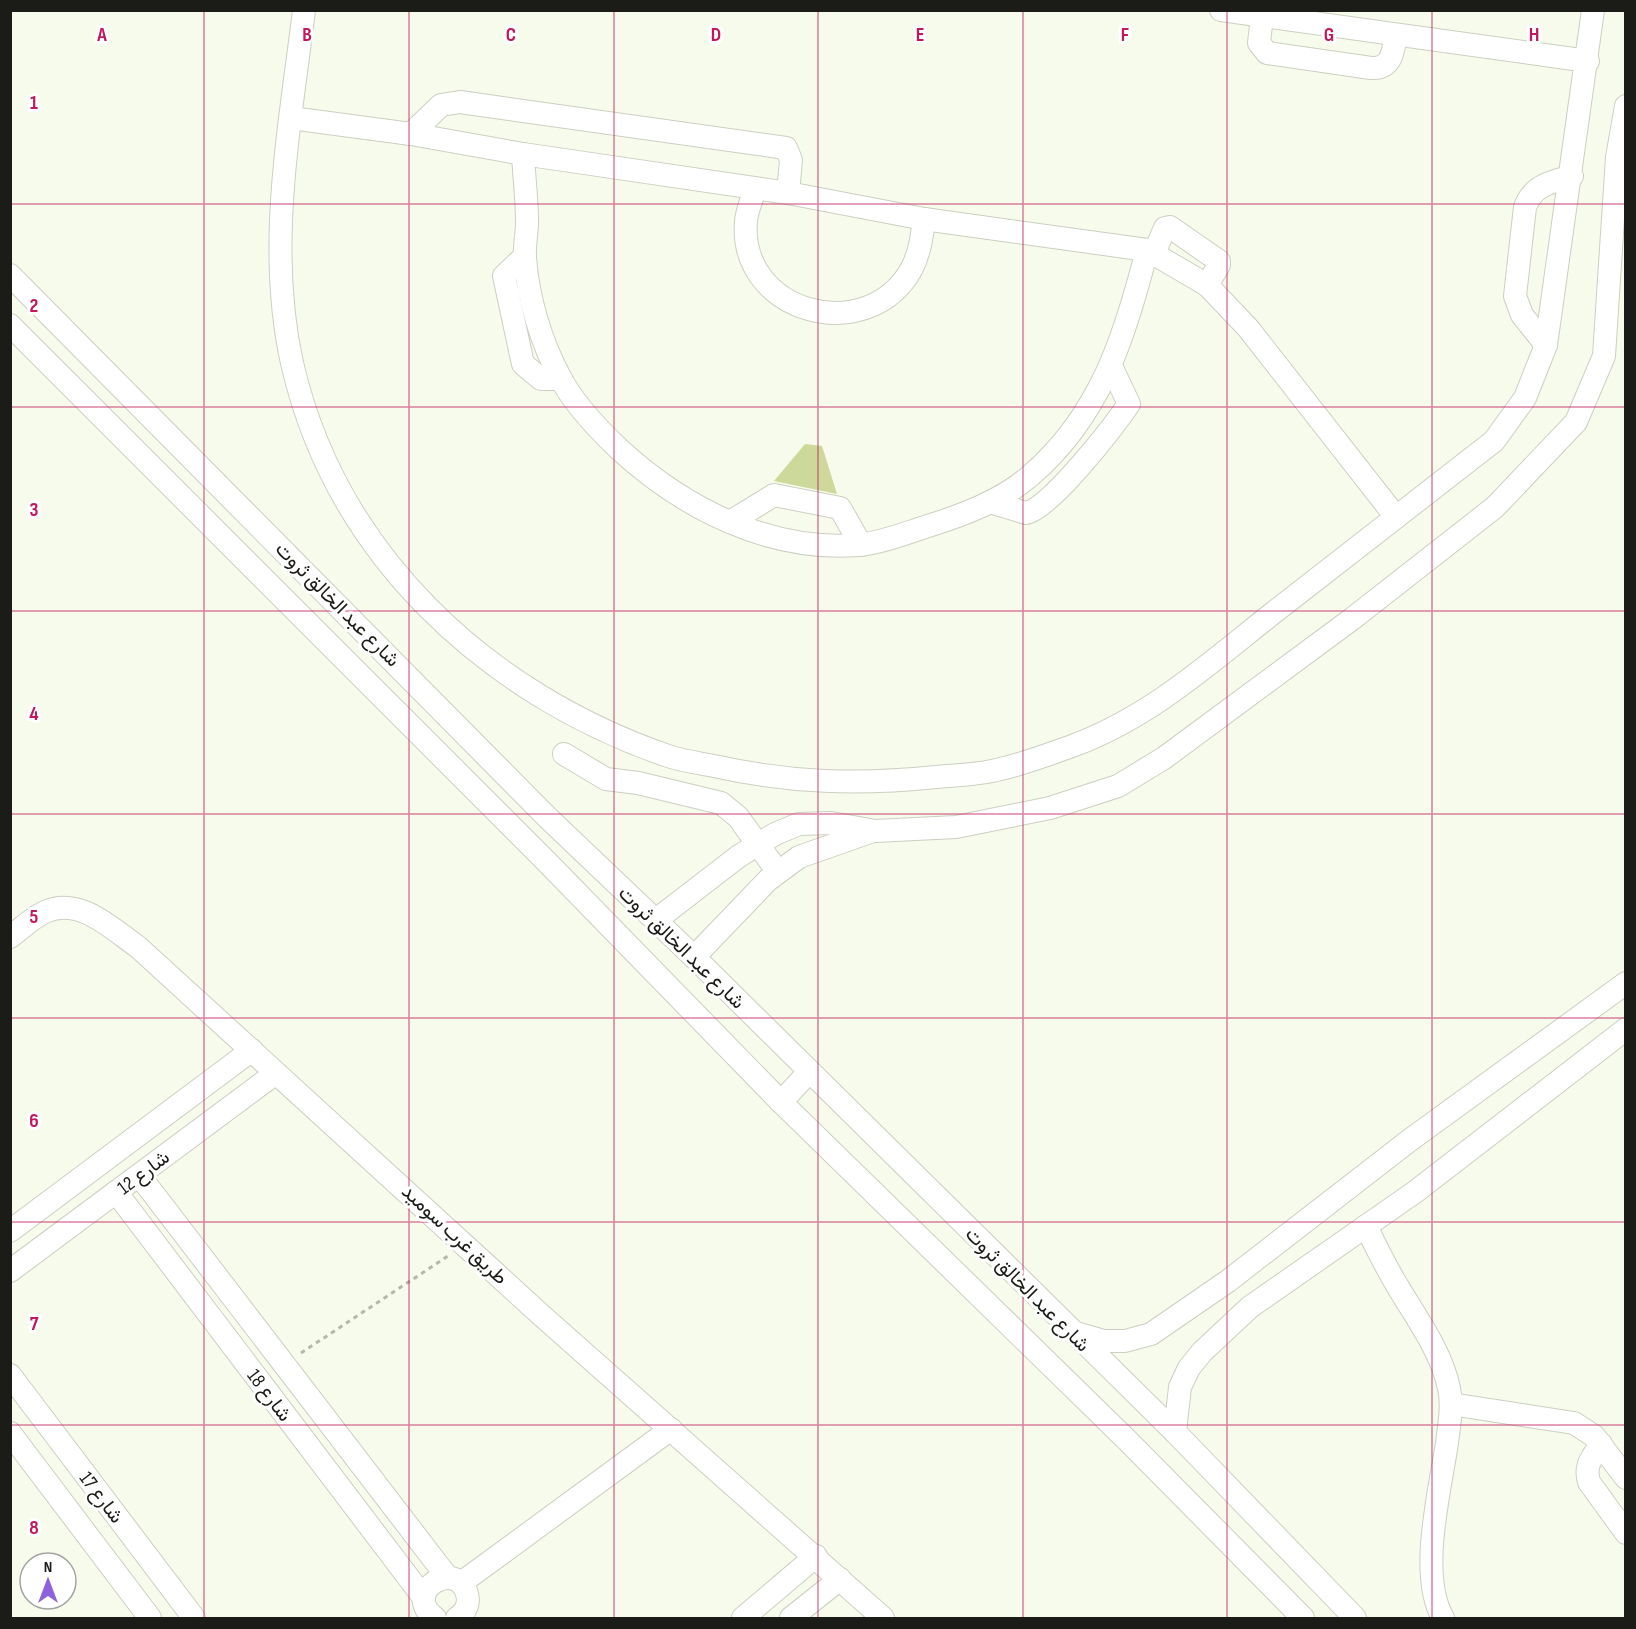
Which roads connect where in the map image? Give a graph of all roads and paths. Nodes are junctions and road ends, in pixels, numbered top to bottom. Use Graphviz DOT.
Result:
graph roads {
  1 [pos="304,10"];
  2 [pos="1221,10"];
  3 [pos="1593,10"];
  4 [pos="1250,13"];
  5 [pos="1396,34"];
  6 [pos="1588,61"];
  7 [pos="1626,106"];
  8 [pos="291,118"];
  9 [pos="411,134"];
  10 [pos="523,154"];
  11 [pos="1572,176"];
  12 [pos="755,190"];
  13 [pos="788,193"];
  14 [pos="924,219"];
  15 [pos="1151,252"];
  16 [pos="10,275"];
  17 [pos="1207,285"];
  18 [pos="10,324"];
  19 [pos="1546,345"];
  20 [pos="1112,368"];
  21 [pos="990,502"];
  22 [pos="1396,517"];
  23 [pos="730,522"];
  24 [pos="861,545"];
  25 [pos="564,754"];
  26 [pos="875,831"];
  27 [pos="759,844"];
  28 [pos="778,872"];
  29 [pos="656,920"];
  30 [pos="10,937"];
  31 [pos="694,957"];
  32 [pos="1626,983"];
  33 [pos="1626,1029"];
  34 [pos="252,1050"];
  35 [pos="809,1072"];
  36 [pos="276,1073"];
  37 [pos="781,1102"];
  38 [pos="139,1175"];
  39 [pos="116,1192"];
  40 [pos="1366,1226"];
  41 [pos="10,1231"];
  42 [pos="466,1244"];
  43 [pos="10,1271"];
  44 [pos="1228,1281"];
  45 [pos="1250,1307"];
  46 [pos="1073,1332"];
  47 [pos="284,1364"];
  48 [pos="10,1375"];
  49 [pos="1451,1404"];
  50 [pos="671,1429"];
  51 [pos="1175,1432"];
  52 [pos="10,1434"];
  53 [pos="1601,1444"];
  54 [pos="1626,1478"];
  55 [pos="1626,1533"];
  56 [pos="816,1556"];
  57 [pos="840,1579"];
  58 [pos="454,1581"];
  59 [pos="424,1610"];
  60 [pos="465,1616"];
  61 [pos="150,1618"];
  62 [pos="194,1618"];
  63 [pos="743,1618"];
  64 [pos="791,1618"];
  65 [pos="884,1618"];
  66 [pos="1303,1618"];
  67 [pos="1355,1618"];
  68 [pos="1443,1618"];
  1 -- 8 [label="street"];
  2 -- 4 [label="street"];
  3 -- 6 [label="street"];
  4 -- 5 [label="street"];
  4 -- 5 [label="street"];
  5 -- 6 [label="street"];
  6 -- 11 [label="street"];
  7 -- 26 [label="street"];
  8 -- 9 [label="street"];
  8 -- 22 [label="street"];
  9 -- 10 [label="street"];
  9 -- 13 [label="street"];
  10 -- 12 [label="street"];
  10 -- 23 [label="street"];
  11 -- 19 [label="street"];
  11 -- 19 [label="street"];
  12 -- 13 [label="street"];
  12 -- 14 [label="street"];
  13 -- 14 [label="street"];
  14 -- 15 [label="street"];
  15 -- 17 [label="street"];
  15 -- 17 [label="street"];
  15 -- 20 [label="street"];
  16 -- 29 [label="street, شارع عبد الخالق ثروت"];
  17 -- 22 [label="street"];
  18 -- 37 [label="street, شارع عبد الخالق ثروت"];
  19 -- 22 [label="street"];
  20 -- 21 [label="street"];
  20 -- 21 [label="street"];
  21 -- 24 [label="street"];
  23 -- 24 [label="street"];
  23 -- 24 [label="street"];
  25 -- 27 [label="street"];
  26 -- 27 [label="street"];
  26 -- 28 [label="street"];
  27 -- 28 [label="street"];
  27 -- 29 [label="street"];
  28 -- 31 [label="street"];
  29 -- 31 [label="street, شارع عبد الخالق ثروت"];
  30 -- 34 [label="street, طريق غرب سوميد"];
  31 -- 35 [label="street, شارع عبد الخالق ثروت"];
  32 -- 44 [label="street"];
  33 -- 40 [label="street"];
  34 -- 36 [label="street, طريق غرب سوميد"];
  34 -- 41 [label="street, شارع 12"];
  35 -- 37 [label="street"];
  35 -- 46 [label="street, شارع عبد الخالق ثروت"];
  36 -- 38 [label="street, شارع 12"];
  36 -- 42 [label="street, طريق غرب سوميد"];
  37 -- 66 [label="street, شارع عبد الخالق ثروت"];
  38 -- 39 [label="street, شارع 12"];
  38 -- 47 [label="street, شارع 18"];
  39 -- 43 [label="street, شارع 12"];
  39 -- 59 [label="street, شارع 18"];
  40 -- 45 [label="street"];
  40 -- 49 [label="street"];
  42 -- 47 [label="path"];
  42 -- 50 [label="street, طريق غرب سوميد"];
  44 -- 45 [label="street"];
  44 -- 46 [label="street"];
  45 -- 51 [label="street"];
  46 -- 51 [label="street, شارع عبد الخالق ثروت"];
  47 -- 58 [label="street, شارع 18"];
  48 -- 62 [label="street, شارع 17"];
  49 -- 53 [label="street"];
  49 -- 68 [label="street"];
  50 -- 56 [label="street, طريق غرب سوميد"];
  50 -- 58 [label="street"];
  51 -- 67 [label="street, شارع عبد الخالق ثروت"];
  52 -- 61 [label="street, شارع 17"];
  53 -- 54 [label="street"];
  53 -- 55 [label="street"];
  56 -- 57 [label="street, طريق غرب سوميد"];
  56 -- 63 [label="street"];
  57 -- 64 [label="street"];
  57 -- 65 [label="street, طريق غرب سوميد"];
  58 -- 59 [label="street"];
  58 -- 60 [label="street"];
}
